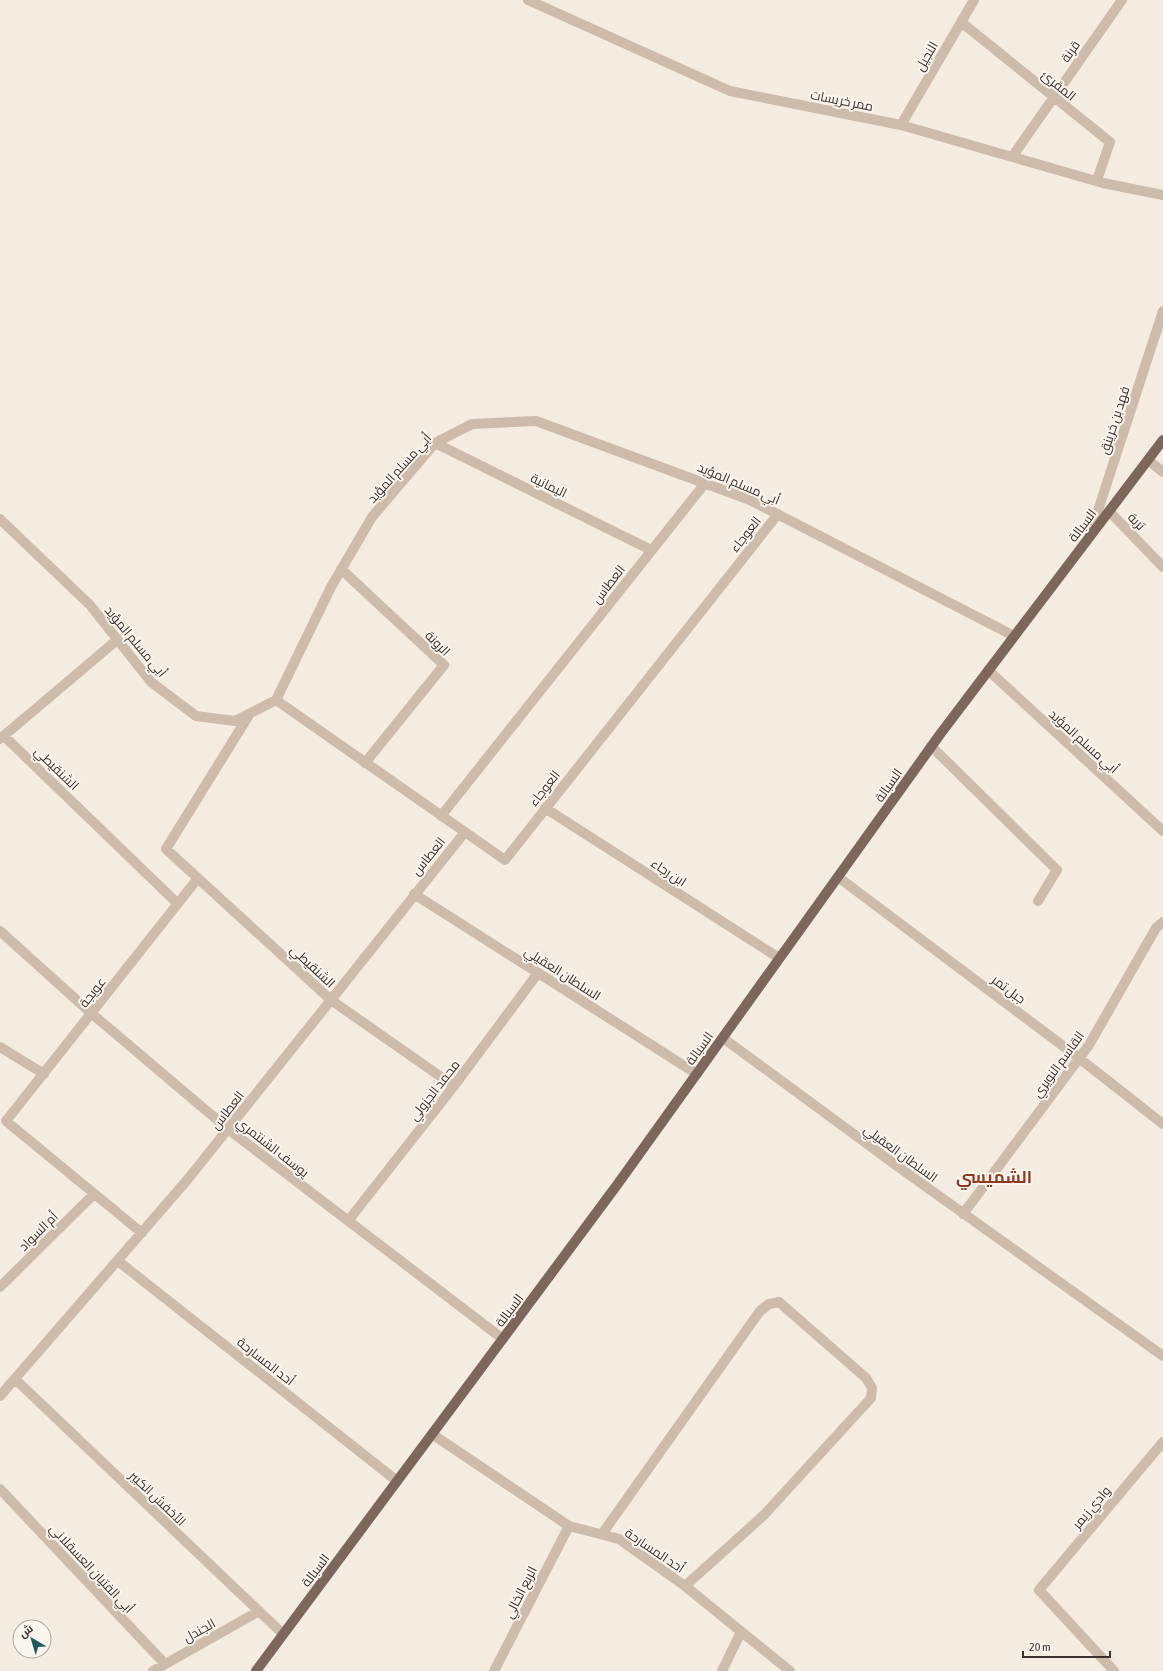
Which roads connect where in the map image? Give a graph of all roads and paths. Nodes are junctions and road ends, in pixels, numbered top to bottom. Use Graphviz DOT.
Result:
graph roads {
  1 [pos="528,0"];
  2 [pos="974,0"];
  3 [pos="1122,0"];
  4 [pos="961,22"];
  5 [pos="1054,97"];
  6 [pos="901,125"];
  7 [pos="1012,156"];
  8 [pos="1097,180"];
  9 [pos="1163,195"];
  10 [pos="1163,311"];
  11 [pos="1163,440"];
  12 [pos="435,444"];
  13 [pos="1148,460"];
  14 [pos="1163,472"];
  15 [pos="706,482"];
  16 [pos="1109,511"];
  17 [pos="778,514"];
  18 [pos="0,519"];
  19 [pos="1090,537"];
  20 [pos="651,550"];
  21 [pos="1163,567"];
  22 [pos="342,569"];
  23 [pos="1014,636"];
  24 [pos="118,640"];
  25 [pos="988,670"];
  26 [pos="276,700"];
  27 [pos="250,713"];
  28 [pos="2,738"];
  29 [pos="931,746"];
  30 [pos="365,763"];
  31 [pos="545,808"];
  32 [pos="441,816"];
  33 [pos="1163,831"];
  34 [pos="465,832"];
  35 [pos="838,877"];
  36 [pos="198,878"];
  37 [pos="414,894"];
  38 [pos="1038,901"];
  39 [pos="178,903"];
  40 [pos="1161,928"];
  41 [pos="0,931"];
  42 [pos="779,958"];
  43 [pos="538,973"];
  44 [pos="331,1000"];
  45 [pos="91,1013"];
  46 [pos="723,1038"];
  47 [pos="0,1047"];
  48 [pos="1079,1058"];
  49 [pos="44,1074"];
  50 [pos="697,1074"];
  51 [pos="454,1086"];
  52 [pos="1163,1124"];
  53 [pos="228,1129"];
  54 [pos="94,1194"];
  55 [pos="963,1214"];
  56 [pos="348,1221"];
  57 [pos="142,1233"];
  58 [pos="118,1261"];
  59 [pos="0,1287"];
  60 [pos="503,1339"];
  61 [pos="1163,1356"];
  62 [pos="16,1380"];
  63 [pos="0,1396"];
  64 [pos="432,1434"];
  65 [pos="1163,1442"];
  66 [pos="397,1481"];
  67 [pos="0,1489"];
  68 [pos="570,1526"];
  69 [pos="602,1534"];
  70 [pos="685,1586"];
  71 [pos="259,1612"];
  72 [pos="742,1632"];
  73 [pos="283,1634"];
  74 [pos="165,1664"];
  75 [pos="153,1671"];
  76 [pos="256,1671"];
  77 [pos="494,1671"];
  78 [pos="722,1671"];
  79 [pos="790,1671"];
  80 [pos="1114,1671"];
  1 -- 6 [label="street, ممر خريسات"];
  2 -- 4 [label="street, النجيل"];
  3 -- 5 [label="street, قرنة"];
  4 -- 5 [label="street, المقرئ"];
  4 -- 6 [label="street, النجيل"];
  5 -- 7 [label="street, قرنة"];
  5 -- 8 [label="street, المقرئ"];
  6 -- 7 [label="street, ممر خريسات"];
  7 -- 8 [label="street, ممر خريسات"];
  8 -- 9 [label="street, ممر خريسات"];
  10 -- 19 [label="street, فهد بن خرينق"];
  11 -- 13 [label="main road, السبالة"];
  12 -- 15 [label="street, أبي مسلم المؤيد"];
  12 -- 20 [label="street, اليمانية"];
  12 -- 22 [label="street, أبي مسلم المؤيد"];
  13 -- 14 [label="street"];
  13 -- 16 [label="main road, السبالة"];
  15 -- 17 [label="street, أبي مسلم المؤيد"];
  15 -- 20 [label="street, العطاس"];
  16 -- 19 [label="main road, السبالة"];
  16 -- 21 [label="street, تربة"];
  17 -- 23 [label="street, أبي مسلم المؤيد"];
  17 -- 31 [label="street, العوجاء"];
  18 -- 24 [label="street, أبي مسلم المؤيد"];
  19 -- 23 [label="main road, السبالة"];
  20 -- 32 [label="street, العطاس"];
  22 -- 26 [label="street, أبي مسلم المؤيد"];
  22 -- 30 [label="street, الرونة"];
  23 -- 25 [label="main road, السبالة"];
  24 -- 27 [label="street, أبي مسلم المؤيد"];
  24 -- 28 [label="street"];
  25 -- 29 [label="main road, السبالة"];
  25 -- 33 [label="street, أبي مسلم المؤيد"];
  26 -- 27 [label="street, أبي مسلم المؤيد"];
  26 -- 30 [label="street, العوجاء"];
  27 -- 36 [label="street, الشنقيطي"];
  28 -- 39 [label="street, الشنقيطي"];
  29 -- 35 [label="main road, السبالة"];
  29 -- 38 [label="street"];
  30 -- 32 [label="street, العوجاء"];
  31 -- 34 [label="street, العوجاء"];
  31 -- 42 [label="street, ابن رجاء"];
  32 -- 34 [label="street, العوجاء"];
  34 -- 37 [label="street, العطاس"];
  35 -- 42 [label="main road, السبالة"];
  35 -- 48 [label="street, جبل تمر"];
  36 -- 39 [label="street, عويجة"];
  36 -- 44 [label="street, الشنقيطي"];
  37 -- 43 [label="street, السلطان العقيلي"];
  37 -- 44 [label="street, العطاس"];
  39 -- 45 [label="street, عويجة"];
  40 -- 48 [label="street, القاسم النويري"];
  41 -- 45 [label="street, يوسف الشنتمري"];
  42 -- 46 [label="main road, السبالة"];
  43 -- 50 [label="street, السلطان العقيلي"];
  43 -- 51 [label="street, محمد الجزولي"];
  44 -- 51 [label="street, الشنقيطي"];
  44 -- 53 [label="street, العطاس"];
  45 -- 49 [label="street, عويجة"];
  45 -- 53 [label="street, يوسف الشنتمري"];
  46 -- 50 [label="main road, السبالة"];
  46 -- 55 [label="street, السلطان العقيلي"];
  47 -- 49 [label="street"];
  48 -- 52 [label="street, جبل تمر"];
  48 -- 55 [label="street, القاسم النويري"];
  49 -- 54 [label="street, عويجة"];
  50 -- 60 [label="main road, السبالة"];
  51 -- 56 [label="street, محمد الجزولي"];
  53 -- 56 [label="street, يوسف الشنتمري"];
  53 -- 57 [label="street, العطاس"];
  54 -- 57 [label="street"];
  54 -- 59 [label="street, أم السواد"];
  55 -- 61 [label="street, السلطان العقيلي"];
  56 -- 60 [label="street, يوسف الشنتمري"];
  57 -- 58 [label="street, العطاس"];
  58 -- 62 [label="street, العطاس"];
  58 -- 66 [label="street, أحد المسارحة"];
  60 -- 64 [label="main road, السبالة"];
  62 -- 63 [label="street, العطاس"];
  62 -- 71 [label="street, الأخفش الكبير"];
  64 -- 66 [label="main road, السبالة"];
  64 -- 68 [label="street, أحد المسارحة"];
  65 -- 80 [label="street, وادي زيمر"];
  66 -- 73 [label="main road, السبالة"];
  67 -- 74 [label="street, أبي الفتيان العسقلاني"];
  68 -- 69 [label="street, أحد المسارحة"];
  68 -- 77 [label="street, الربع الخالي"];
  69 -- 70 [label="street, أحد المسارحة"];
  69 -- 70 [label="street"];
  70 -- 72 [label="street, أحد المسارحة"];
  71 -- 73 [label="street, الأخفش الكبير"];
  71 -- 74 [label="street, الجندل"];
  72 -- 78 [label="street"];
  72 -- 79 [label="street, أحد المسارحة"];
  73 -- 76 [label="main road, السبالة"];
  74 -- 75 [label="street, الجندل"];
}
